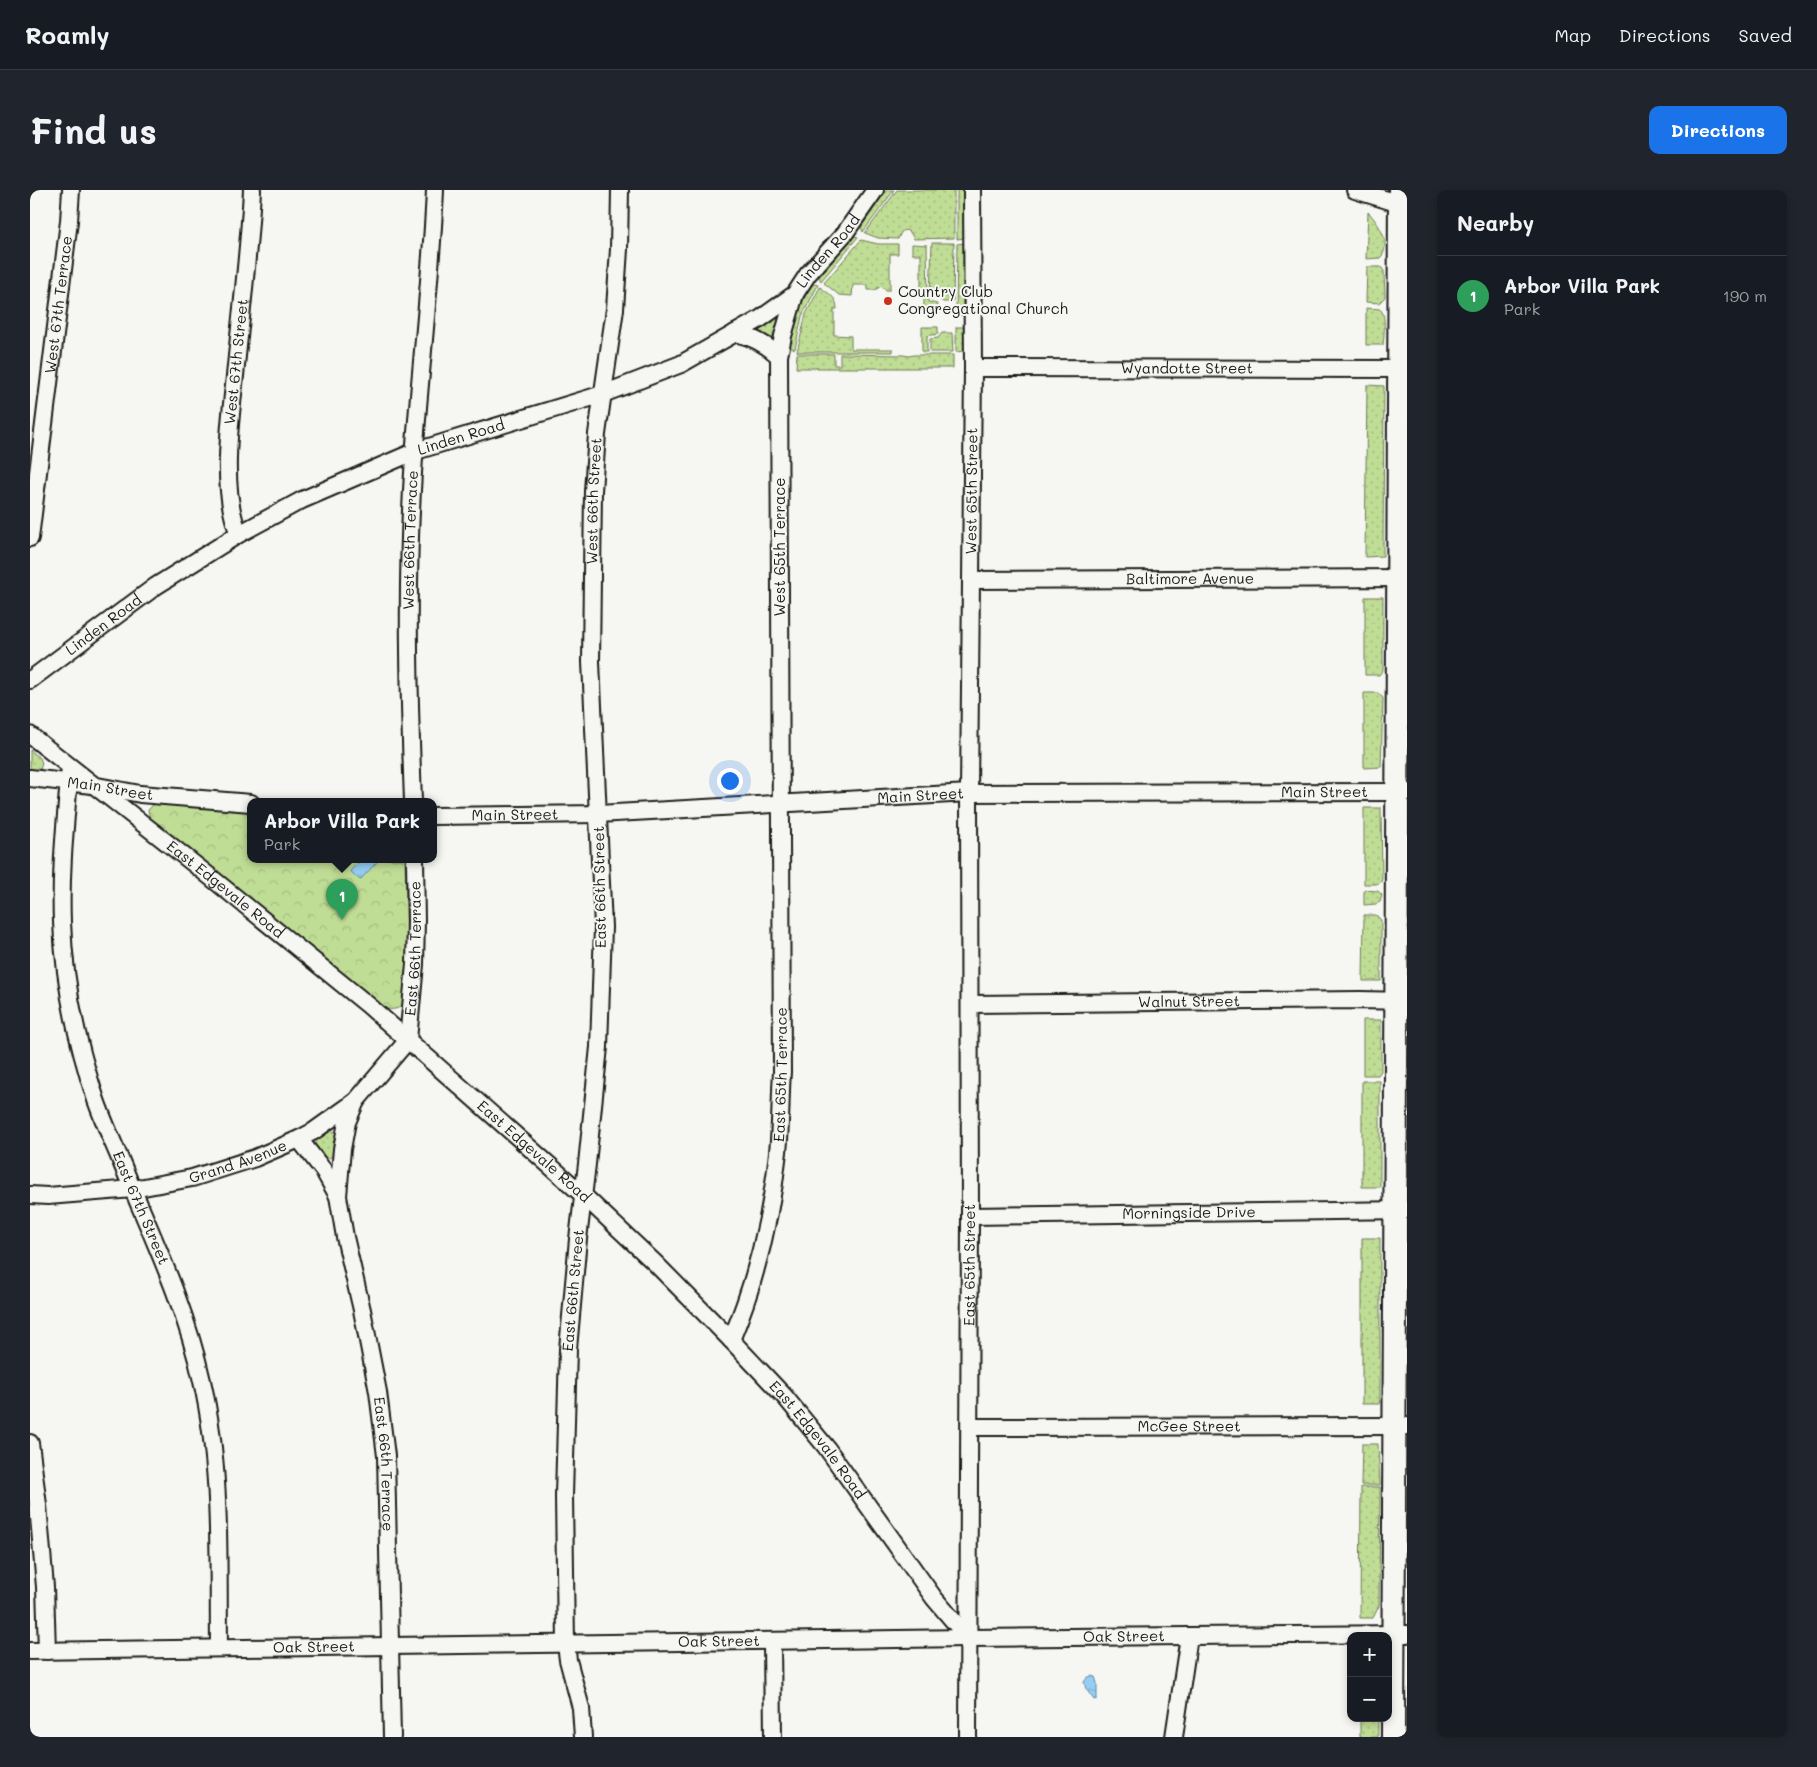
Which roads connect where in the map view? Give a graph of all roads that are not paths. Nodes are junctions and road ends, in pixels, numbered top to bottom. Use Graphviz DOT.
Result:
graph roads {
  1 [pos="71,190"];
  2 [pos="252,190"];
  3 [pos="435,190"];
  4 [pos="620,190"];
  5 [pos="875,190"];
  6 [pos="972,190"];
  7 [pos="1355,190"];
  8 [pos="1400,197"];
  9 [pos="795,294"];
  10 [pos="735,333"];
  11 [pos="779,356"];
  12 [pos="973,368"];
  13 [pos="1403,369"];
  14 [pos="603,394"];
  15 [pos="416,451"];
  16 [pos="239,534"];
  17 [pos="30,538"];
  18 [pos="1403,578"];
  19 [pos="972,580"];
  20 [pos="30,680"];
  21 [pos="30,735"];
  22 [pos="70,775"];
  23 [pos="30,778"];
  24 [pos="92,785"];
  25 [pos="1402,792"];
  26 [pos="969,793"];
  27 [pos="413,798"];
  28 [pos="781,802"];
  29 [pos="247,803"];
  30 [pos="598,814"];
  31 [pos="437,816"];
  32 [pos="415,863"];
  33 [pos="1401,1000"];
  34 [pos="970,1004"];
  35 [pos="408,1040"];
  36 [pos="356,1101"];
  37 [pos="299,1139"];
  38 [pos="133,1189"];
  39 [pos="30,1195"];
  40 [pos="583,1195"];
  41 [pos="338,1196"];
  42 [pos="1401,1210"];
  43 [pos="970,1216"];
  44 [pos="731,1340"];
  45 [pos="1400,1426"];
  46 [pos="970,1427"];
  47 [pos="30,1443"];
  48 [pos="1400,1634"];
  49 [pos="1188,1636"];
  50 [pos="968,1638"];
  51 [pos="772,1641"];
  52 [pos="566,1644"];
  53 [pos="391,1646"];
  54 [pos="219,1648"];
  55 [pos="30,1651"];
  56 [pos="47,1651"];
  57 [pos="392,1737"];
  58 [pos="583,1737"];
  59 [pos="773,1737"];
  60 [pos="968,1737"];
  61 [pos="1174,1737"];
  62 [pos="1393,1737"];
  1 -- 17 [label="street, West 67th Terrace"];
  2 -- 16 [label="street, West 67th Street"];
  3 -- 15 [label="street, West 66th Terrace"];
  4 -- 14 [label="street, West 66th Street"];
  5 -- 9 [label="street, Linden Road"];
  6 -- 12 [label="street, West 65th Street"];
  7 -- 8 [label="street"];
  8 -- 13 [label="main road"];
  9 -- 10 [label="street, Linden Road"];
  9 -- 11 [label="street, West 65th Terrace"];
  10 -- 11 [label="street"];
  10 -- 14 [label="street, Linden Road"];
  11 -- 28 [label="street, West 65th Terrace"];
  12 -- 13 [label="street, Wyandotte Street"];
  12 -- 19 [label="street, West 65th Street"];
  13 -- 18 [label="main road"];
  14 -- 15 [label="street, Linden Road"];
  14 -- 30 [label="street, West 66th Street"];
  15 -- 16 [label="street, Linden Road"];
  15 -- 27 [label="street, West 66th Terrace"];
  16 -- 20 [label="street, Linden Road"];
  18 -- 19 [label="street, Baltimore Avenue"];
  18 -- 25 [label="main road"];
  19 -- 26 [label="street, West 65th Street"];
  21 -- 22 [label="street, East Edgevale Road"];
  22 -- 23 [label="street, Main Street"];
  22 -- 24 [label="street, East Edgevale Road"];
  22 -- 38 [label="street, East 67th Street"];
  24 -- 29 [label="street, Main Street"];
  24 -- 35 [label="street, East Edgevale Road"];
  25 -- 26 [label="street, Main Street"];
  25 -- 33 [label="main road"];
  26 -- 28 [label="street, Main Street"];
  26 -- 34 [label="street, East 65th Street"];
  28 -- 30 [label="street, Main Street"];
  28 -- 44 [label="street, East 65th Terrace"];
  30 -- 31 [label="street, Main Street"];
  30 -- 40 [label="street, East 66th Street"];
  32 -- 35 [label="street, East 66th Terrace"];
  33 -- 34 [label="street, Walnut Street"];
  33 -- 42 [label="main road"];
  34 -- 43 [label="street, East 65th Street"];
  35 -- 36 [label="street, Grand Avenue"];
  35 -- 40 [label="street, East Edgevale Road"];
  36 -- 37 [label="street, Grand Avenue"];
  36 -- 41 [label="street, East 66th Terrace"];
  37 -- 38 [label="street, Grand Avenue"];
  37 -- 41 [label="street, East 66th Terrace"];
  38 -- 39 [label="street, Grand Avenue"];
  38 -- 54 [label="street, East 67th Street"];
  40 -- 44 [label="street, East Edgevale Road"];
  40 -- 52 [label="street, East 66th Street"];
  41 -- 53 [label="street, East 66th Terrace"];
  42 -- 43 [label="street, Morningside Drive"];
  42 -- 45 [label="main road"];
  43 -- 46 [label="street, East 65th Street"];
  44 -- 50 [label="street, East Edgevale Road"];
  45 -- 46 [label="street, McGee Street"];
  45 -- 48 [label="main road"];
  46 -- 50 [label="street, East 65th Street"];
  47 -- 56 [label="street"];
  48 -- 49 [label="street, Oak Street"];
  48 -- 62 [label="main road"];
  49 -- 50 [label="street, Oak Street"];
  49 -- 61 [label="street"];
  50 -- 51 [label="street, Oak Street"];
  50 -- 60 [label="street, East 65th Street"];
  51 -- 52 [label="street, Oak Street"];
  51 -- 59 [label="street"];
  52 -- 53 [label="street, Oak Street"];
  52 -- 58 [label="street, East 66th Street"];
  53 -- 54 [label="street, Oak Street"];
  53 -- 57 [label="street, East 66th Terrace"];
  54 -- 56 [label="street, Oak Street"];
  55 -- 56 [label="street, Oak Street"];
}
